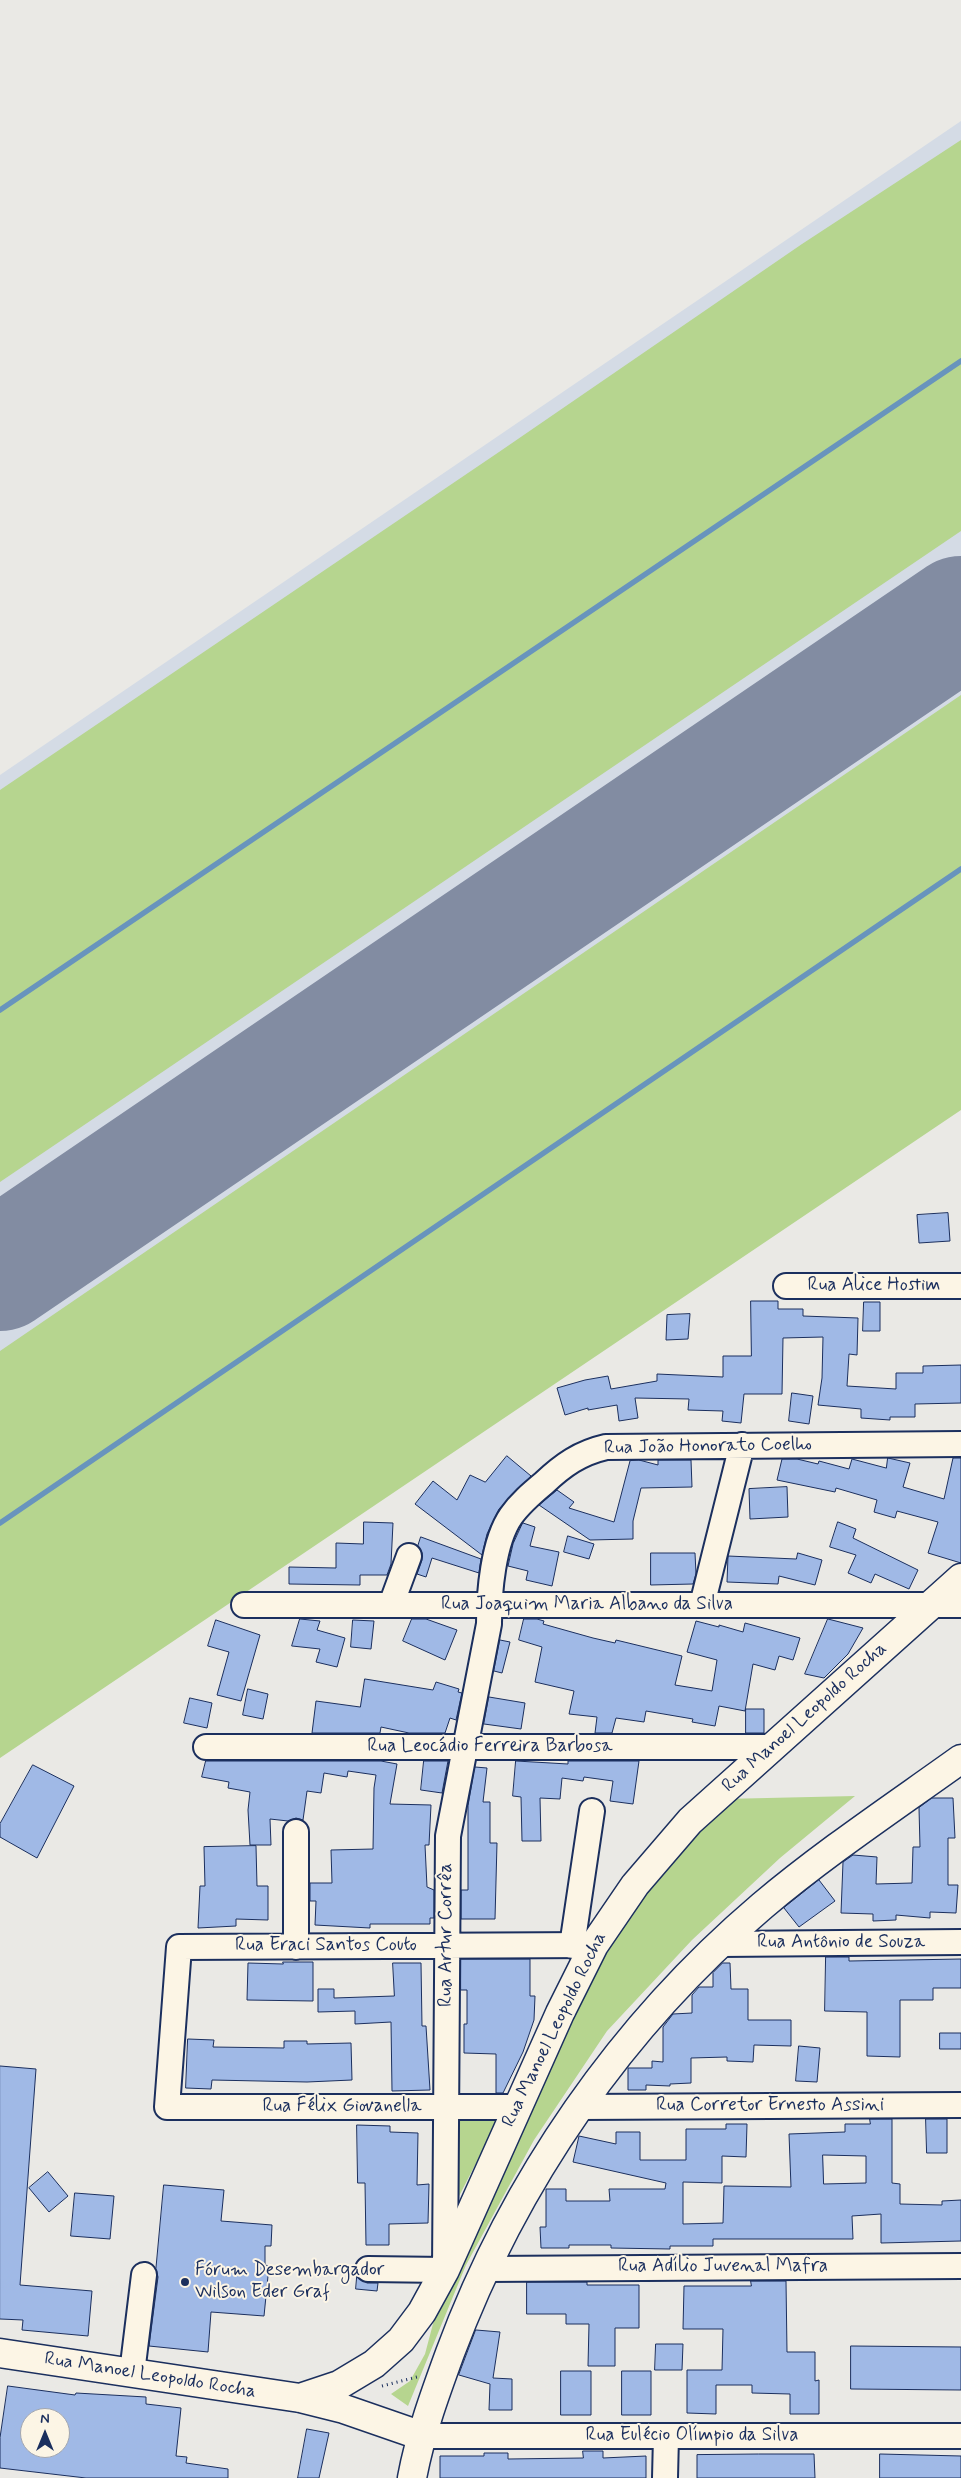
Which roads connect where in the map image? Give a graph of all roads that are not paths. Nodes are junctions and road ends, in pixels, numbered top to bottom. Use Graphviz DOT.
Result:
graph roads {
  1 [pos="786,1286"];
  2 [pos="961,1286"];
  3 [pos="961,1444"];
  4 [pos="742,1445"];
  5 [pos="409,1556"];
  6 [pos="961,1578"];
  7 [pos="961,1604"];
  8 [pos="244,1605"];
  9 [pos="391,1605"];
  10 [pos="489,1605"];
  11 [pos="702,1605"];
  12 [pos="930,1605"];
  13 [pos="465,1746"];
  14 [pos="206,1747"];
  15 [pos="773,1747"];
  16 [pos="961,1759"];
  17 [pos="592,1811"];
  18 [pos="296,1832"];
  19 [pos="961,1942"];
  20 [pos="720,1944"];
  21 [pos="296,1946"];
  22 [pos="447,1946"];
  23 [pos="583,1946"];
  24 [pos="961,2105"];
  25 [pos="517,2106"];
  26 [pos="167,2107"];
  27 [pos="447,2107"];
  28 [pos="579,2107"];
  29 [pos="961,2266"];
  30 [pos="368,2269"];
  31 [pos="486,2269"];
  32 [pos="445,2270"];
  33 [pos="144,2275"];
  34 [pos="0,2353"];
  35 [pos="132,2373"];
  36 [pos="300,2398"];
  37 [pos="422,2436"];
  38 [pos="666,2436"];
  39 [pos="961,2436"];
  40 [pos="412,2478"];
  41 [pos="665,2478"];
  1 -- 2 [label="street, Rua Alice Hostim"];
  3 -- 4 [label="street, Rua João Honorato Coelho"];
  4 -- 10 [label="street, Rua João Honorato Coelho"];
  4 -- 11 [label="street"];
  5 -- 9 [label="street"];
  6 -- 12 [label="main road, Rua Manoel Leopoldo Rocha"];
  7 -- 12 [label="street, Rua Joaquim Maria Albano da Silva"];
  8 -- 9 [label="street, Rua Joaquim Maria Albano da Silva"];
  9 -- 10 [label="street, Rua Joaquim Maria Albano da Silva"];
  10 -- 11 [label="street, Rua Joaquim Maria Albano da Silva"];
  10 -- 13 [label="street, Rua Artur Corrêa"];
  11 -- 12 [label="street, Rua Joaquim Maria Albano da Silva"];
  12 -- 15 [label="main road, Rua Manoel Leopoldo Rocha"];
  13 -- 14 [label="street, Rua Leocádio Ferreira Barbosa"];
  13 -- 15 [label="street, Rua Leocádio Ferreira Barbosa"];
  13 -- 22 [label="street, Rua Artur Corrêa"];
  15 -- 23 [label="main road, Rua Manoel Leopoldo Rocha"];
  16 -- 20 [label="main road"];
  17 -- 23 [label="street"];
  18 -- 21 [label="street"];
  19 -- 20 [label="street, Rua Antônio de Souza"];
  20 -- 28 [label="main road"];
  21 -- 22 [label="street, Rua Eraci Santos Couto"];
  21 -- 26 [label="street, Rua Eraci Santos Couto"];
  22 -- 23 [label="street, Rua Eraci Santos Couto"];
  22 -- 27 [label="street, Rua Artur Corrêa"];
  23 -- 25 [label="main road, Rua Manoel Leopoldo Rocha"];
  24 -- 28 [label="street, Rua Corretor Ernesto Assini"];
  25 -- 27 [label="street, Rua Félix Giovanella"];
  25 -- 32 [label="main road, Rua Manoel Leopoldo Rocha"];
  26 -- 27 [label="street, Rua Félix Giovanella"];
  27 -- 32 [label="street, Rua Artur Corrêa"];
  28 -- 31 [label="main road"];
  29 -- 31 [label="street, Rua Adílio Juvenal Mafra"];
  30 -- 32 [label="street"];
  31 -- 37 [label="main road"];
  32 -- 36 [label="main road, Rua Manoel Leopoldo Rocha"];
  33 -- 35 [label="street"];
  34 -- 35 [label="main road, Rua Manoel Leopoldo Rocha"];
  35 -- 36 [label="main road, Rua Manoel Leopoldo Rocha"];
  36 -- 37 [label="main road, Rua Manoel Leopoldo Rocha"];
  37 -- 38 [label="street, Rua Eulécio Olímpio da Silva"];
  37 -- 40 [label="main road"];
  38 -- 39 [label="street, Rua Eulécio Olímpio da Silva"];
  38 -- 41 [label="street"];
}
